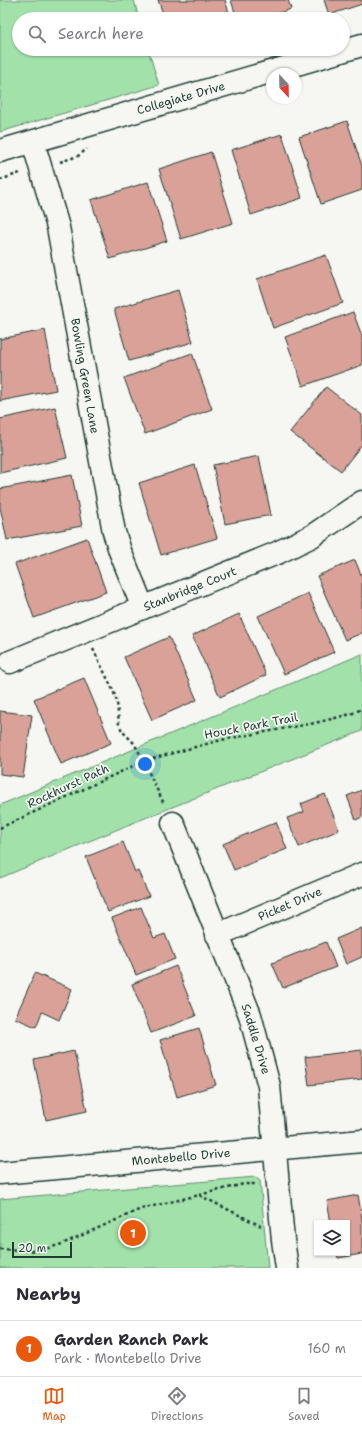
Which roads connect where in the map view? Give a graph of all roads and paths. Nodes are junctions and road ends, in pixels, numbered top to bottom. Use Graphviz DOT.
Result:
graph roads {
  1 [pos="362,45"];
  2 [pos="350,49"];
  3 [pos="325,56"];
  4 [pos="33,142"];
  5 [pos="0,151"];
  6 [pos="362,502"];
  7 [pos="143,608"];
  8 [pos="92,648"];
  9 [pos="10,662"];
  10 [pos="362,709"];
  11 [pos="144,761"];
  12 [pos="173,823"];
  13 [pos="0,828"];
  14 [pos="362,874"];
  15 [pos="217,935"];
  16 [pos="362,1142"];
  17 [pos="276,1149"];
  18 [pos="0,1173"];
  19 [pos="258,1190"];
  20 [pos="199,1195"];
  21 [pos="261,1219"];
  22 [pos="0,1249"];
  23 [pos="287,1268"];
  1 -- 2 [label="street, Collegiate Drive"];
  3 -- 4 [label="street, Collegiate Drive"];
  4 -- 5 [label="street, Collegiate Drive"];
  4 -- 7 [label="street, Bowling Green Lane"];
  6 -- 7 [label="street, Stanbridge Court"];
  7 -- 9 [label="street, Stanbridge Court"];
  8 -- 11 [label="path"];
  10 -- 11 [label="path, Houck Park Trail"];
  11 -- 12 [label="path"];
  11 -- 13 [label="path, Rockhurst Path"];
  12 -- 15 [label="street, Saddle Drive"];
  14 -- 15 [label="street, Picket Drive"];
  15 -- 17 [label="street, Saddle Drive"];
  16 -- 17 [label="street, Montebello Drive"];
  17 -- 18 [label="street, Montebello Drive"];
  17 -- 23 [label="street, Saddle Drive"];
  19 -- 20 [label="path"];
  20 -- 21 [label="path"];
  20 -- 22 [label="path"];
}
